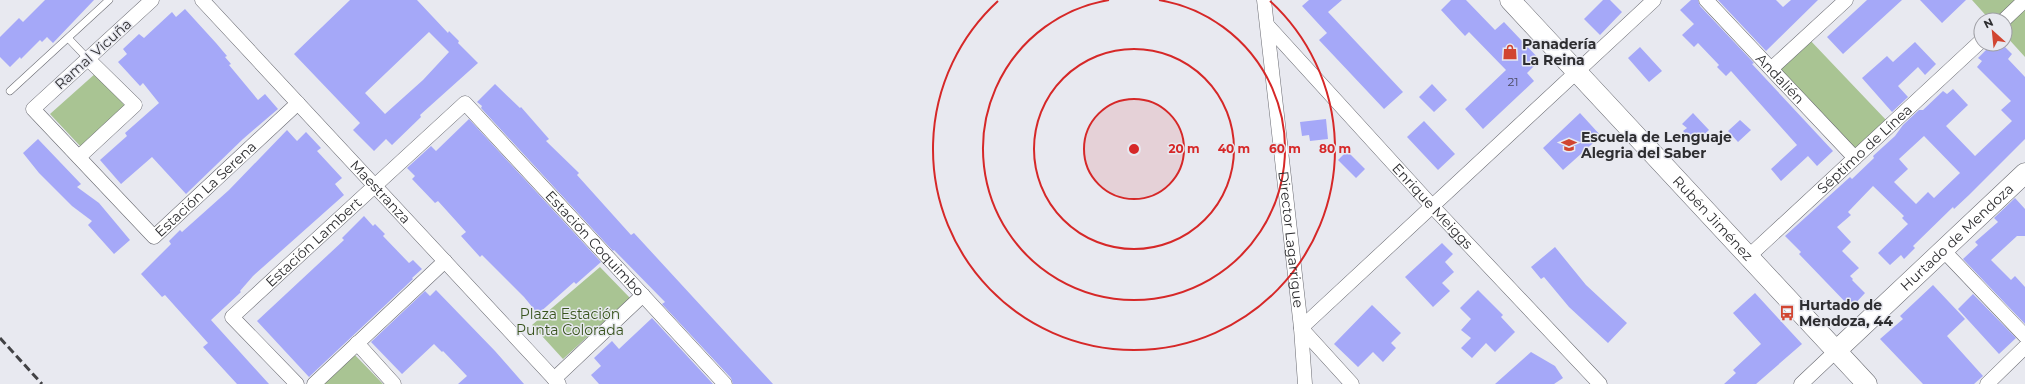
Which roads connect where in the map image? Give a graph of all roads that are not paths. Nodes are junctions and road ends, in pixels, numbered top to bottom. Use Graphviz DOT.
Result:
graph roads {
  1 [pos="109,0"];
  2 [pos="152,0"];
  3 [pos="202,0"];
  4 [pos="1264,0"];
  5 [pos="1510,0"];
  6 [pos="1654,0"];
  7 [pos="1706,0"];
  8 [pos="1846,0"];
  9 [pos="2025,0"];
  10 [pos="2012,12"];
  11 [pos="1268,26"];
  12 [pos="68,38"];
  13 [pos="1973,48"];
  14 [pos="88,59"];
  15 [pos="1772,68"];
  16 [pos="1577,72"];
  17 [pos="10,91"];
  18 [pos="298,103"];
  19 [pos="465,103"];
  20 [pos="33,109"];
  21 [pos="79,157"];
  22 [pos="1855,158"];
  23 [pos="2025,173"];
  24 [pos="375,186"];
  25 [pos="1432,206"];
  26 [pos="1943,250"];
  27 [pos="1748,257"];
  28 [pos="445,261"];
  29 [pos="643,295"];
  30 [pos="1301,328"];
  31 [pos="2025,336"];
  32 [pos="357,343"];
  33 [pos="2025,348"];
  34 [pos="1836,351"];
  35 [pos="557,382"];
  36 [pos="297,384"];
  37 [pos="314,384"];
  38 [pos="394,384"];
  39 [pos="725,384"];
  40 [pos="1305,384"];
  41 [pos="1352,384"];
  42 [pos="1600,384"];
  43 [pos="1801,384"];
  44 [pos="1867,384"];
  45 [pos="1987,384"];
  1 -- 12 [label="lane"];
  2 -- 14 [label="street, Ramal Vicuña"];
  3 -- 18 [label="street, Maestranza"];
  4 -- 11 [label="street, Director Lagarrigue"];
  5 -- 16 [label="main road, Rubén Jiménez"];
  6 -- 16 [label="street"];
  7 -- 15 [label="street, Andalién"];
  8 -- 15 [label="street"];
  9 -- 10 [label="street"];
  11 -- 25 [label="street, Enrique Meiggs"];
  11 -- 30 [label="street, Director Lagarrigue"];
  12 -- 14 [label="lane"];
  12 -- 17 [label="lane"];
  13 -- 22 [label="street, Séptimo de Línea"];
  14 -- 20 [label="street, Ramal Vicuña"];
  14 -- 21 [label="street"];
  15 -- 22 [label="street, Andalién"];
  16 -- 25 [label="street"];
  16 -- 27 [label="main road, Rubén Jiménez"];
  18 -- 21 [label="street, Estación La Serena"];
  18 -- 24 [label="street, Maestranza"];
  19 -- 24 [label="street, Estación Lambert"];
  19 -- 29 [label="street, Estación Coquimbo"];
  20 -- 21 [label="street, Estación La Serena"];
  22 -- 27 [label="street, Séptimo de Línea"];
  23 -- 26 [label="main road, Hurtado de Mendoza"];
  24 -- 28 [label="street, Maestranza"];
  24 -- 36 [label="street, Estación Lambert"];
  25 -- 30 [label="street"];
  25 -- 42 [label="street, Enrique Meiggs"];
  26 -- 31 [label="street"];
  26 -- 34 [label="main road, Hurtado de Mendoza"];
  27 -- 34 [label="main road, Rubén Jiménez"];
  28 -- 32 [label="street"];
  28 -- 35 [label="street, Maestranza"];
  29 -- 35 [label="street"];
  29 -- 39 [label="street, Estación Coquimbo"];
  30 -- 40 [label="street, Director Lagarrigue"];
  30 -- 41 [label="street"];
  32 -- 37 [label="street"];
  32 -- 38 [label="street"];
  33 -- 45 [label="street"];
  34 -- 43 [label="street, Hurtado de Mendoza"];
  34 -- 44 [label="main road, Rubén Jiménez"];
}
